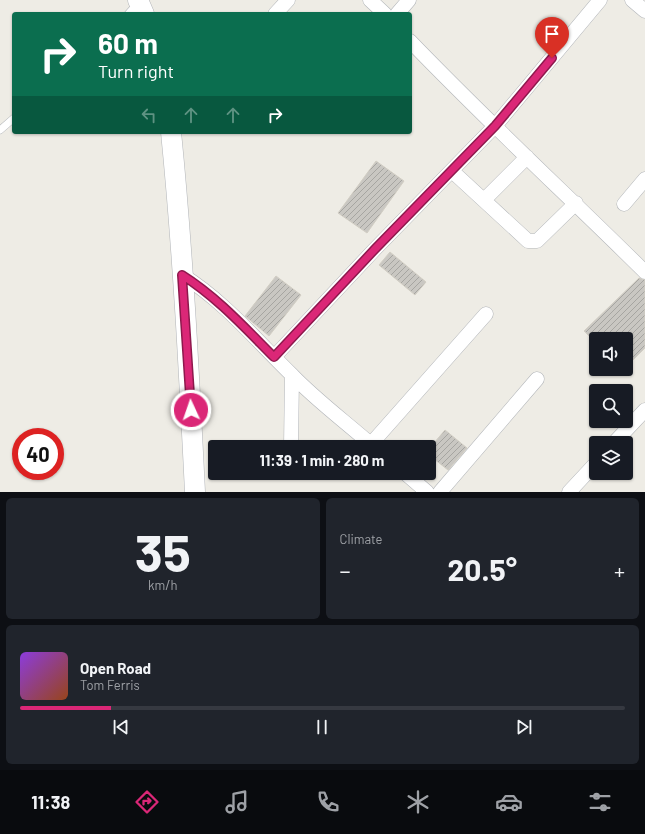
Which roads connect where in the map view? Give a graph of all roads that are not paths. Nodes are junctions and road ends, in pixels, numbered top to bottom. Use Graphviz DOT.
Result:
graph roads {
  1 [pos="288,0"];
  2 [pos="370,0"];
  3 [pos="409,0"];
  4 [pos="600,0"];
  5 [pos="632,0"];
  6 [pos="645,11"];
  7 [pos="277,12"];
  8 [pos="382,12"];
  9 [pos="400,12"];
  10 [pos="412,43"];
  11 [pos="12,120"];
  12 [pos="495,126"];
  13 [pos="0,130"];
  14 [pos="171,134"];
  15 [pos="527,157"];
  16 [pos="452,171"];
  17 [pos="645,179"];
  18 [pos="484,200"];
  19 [pos="576,203"];
  20 [pos="624,204"];
  21 [pos="645,272"];
  22 [pos="182,275"];
  23 [pos="486,314"];
  24 [pos="274,357"];
  25 [pos="292,375"];
  26 [pos="537,379"];
  27 [pos="645,410"];
  28 [pos="621,436"];
  29 [pos="291,440"];
  30 [pos="366,440"];
  31 [pos="376,440"];
  32 [pos="589,471"];
  33 [pos="413,480"];
  34 [pos="195,492"];
  35 [pos="427,492"];
  36 [pos="440,492"];
  37 [pos="569,492"];
  1 -- 7 [label="street"];
  2 -- 8 [label="street"];
  3 -- 9 [label="street"];
  4 -- 12 [label="street"];
  5 -- 6 [label="street"];
  10 -- 12 [label="street"];
  11 -- 13 [label="lane"];
  12 -- 15 [label="street"];
  12 -- 16 [label="street"];
  14 -- 22 [label="street"];
  15 -- 18 [label="street"];
  15 -- 19 [label="street"];
  16 -- 18 [label="street"];
  16 -- 24 [label="street"];
  17 -- 20 [label="street"];
  18 -- 19 [label="street"];
  19 -- 21 [label="street"];
  22 -- 24 [label="street"];
  22 -- 34 [label="street"];
  23 -- 31 [label="street"];
  24 -- 25 [label="street"];
  25 -- 29 [label="street"];
  25 -- 30 [label="street"];
  26 -- 36 [label="street"];
  27 -- 28 [label="street"];
  32 -- 37 [label="street"];
  33 -- 35 [label="street"];
}
